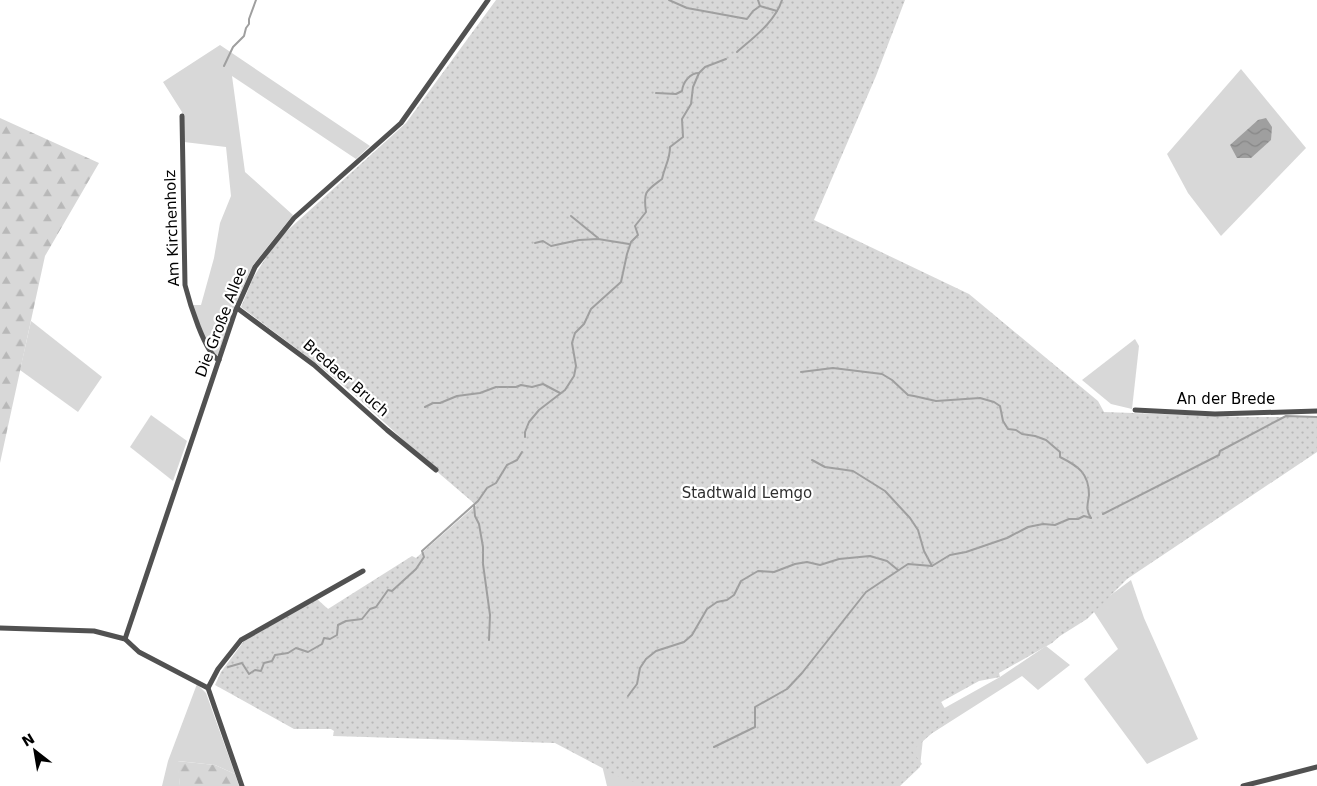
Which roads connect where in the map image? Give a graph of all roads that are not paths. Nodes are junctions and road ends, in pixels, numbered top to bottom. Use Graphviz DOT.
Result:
graph roads {
  1 [pos="488,0"];
  2 [pos="182,116"];
  3 [pos="237,308"];
  4 [pos="219,360"];
  5 [pos="1135,410"];
  6 [pos="1317,411"];
  7 [pos="436,470"];
  8 [pos="363,571"];
  9 [pos="0,628"];
  10 [pos="125,639"];
  11 [pos="208,688"];
  12 [pos="1317,767"];
  13 [pos="242,786"];
  14 [pos="1243,786"];
  1 -- 3 [label="street, Die Große Allee"];
  2 -- 4 [label="street, Am Kirchenholz"];
  3 -- 4 [label="street, Die Große Allee"];
  3 -- 7 [label="street, Bredaer Bruch"];
  4 -- 10 [label="street, Die Große Allee"];
  5 -- 6 [label="street, An der Brede"];
  8 -- 11 [label="street"];
  9 -- 10 [label="street"];
  10 -- 11 [label="street"];
  11 -- 13 [label="street"];
  12 -- 14 [label="street"];
}
